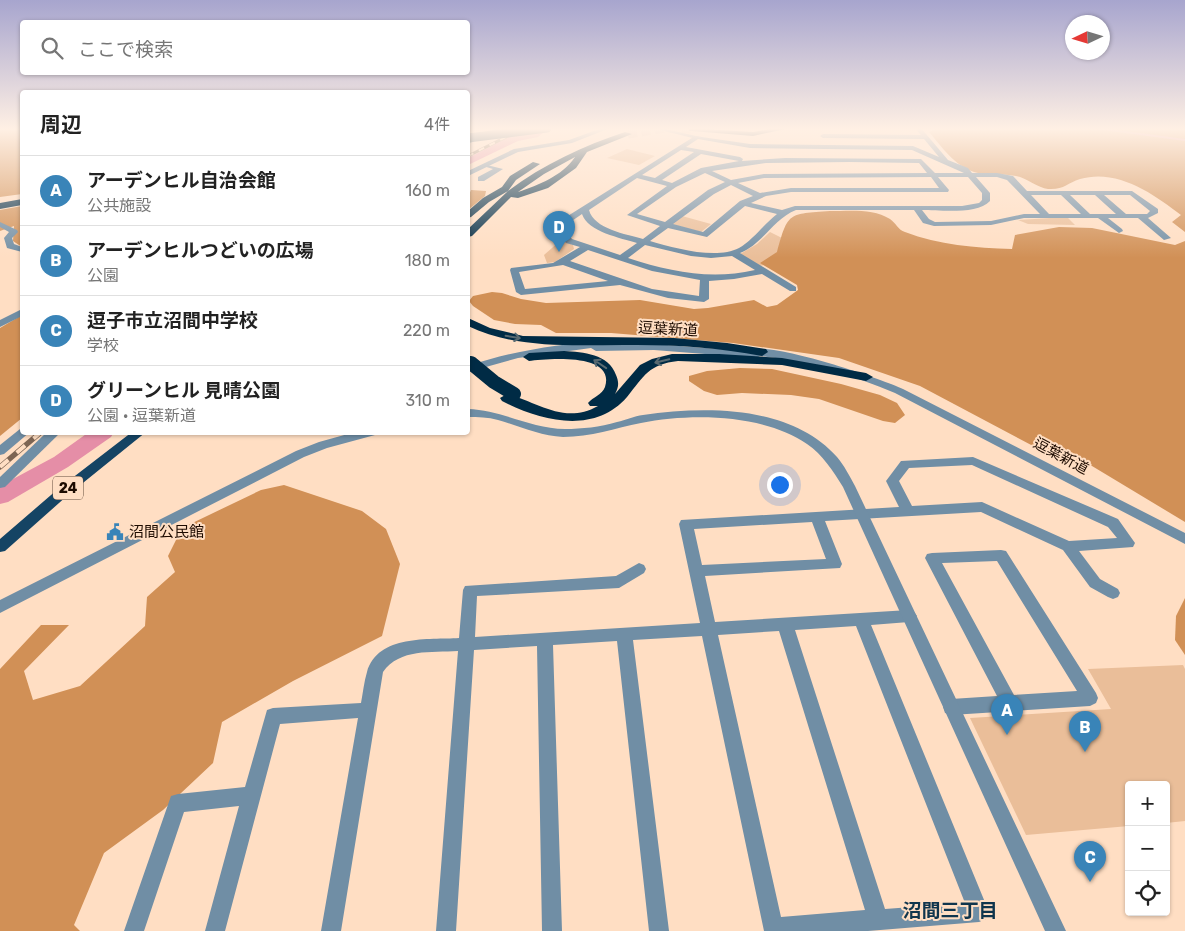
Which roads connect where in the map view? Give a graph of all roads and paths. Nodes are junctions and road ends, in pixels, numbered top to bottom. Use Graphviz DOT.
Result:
graph roads {
  1 [pos="495,171"];
  2 [pos="535,171"];
  3 [pos="543,171"];
  4 [pos="552,171"];
  5 [pos="565,171"];
  6 [pos="643,171"];
  7 [pos="670,171"];
  8 [pos="695,171"];
  9 [pos="699,171"];
  10 [pos="707,171"];
  11 [pos="930,171"];
  12 [pos="966,171"];
  13 [pos="691,174"];
  14 [pos="833,174"];
  15 [pos="933,175"];
  16 [pos="970,175"];
  17 [pos="636,176"];
  18 [pos="481,179"];
  19 [pos="656,181"];
  20 [pos="730,182"];
  21 [pos="673,185"];
  22 [pos="842,190"];
  23 [pos="1024,193"];
  24 [pos="1062,193"];
  25 [pos="1097,193"];
  26 [pos="507,194"];
  27 [pos="758,195"];
  28 [pos="20,198"];
  29 [pos="0,202"];
  30 [pos="20,202"];
  31 [pos="743,203"];
  32 [pos="0,206"];
  33 [pos="851,207"];
  34 [pos="915,207"];
  35 [pos="585,209"];
  36 [pos="470,213"];
  37 [pos="783,213"];
  38 [pos="1048,216"];
  39 [pos="1088,216"];
  40 [pos="1100,216"];
  41 [pos="1124,216"];
  42 [pos="1140,216"];
  43 [pos="0,224"];
  44 [pos="470,224"];
  45 [pos="667,225"];
  46 [pos="470,232"];
  47 [pos="1119,232"];
  48 [pos="1167,238"];
  49 [pos="645,241"];
  50 [pos="586,246"];
  51 [pos="20,249"];
  52 [pos="734,253"];
  53 [pos="622,258"];
  54 [pos="563,262"];
  55 [pos="763,271"];
  56 [pos="705,278"];
  57 [pos="651,279"];
  58 [pos="625,282"];
  59 [pos="793,289"];
  60 [pos="20,313"];
  61 [pos="470,323"];
  62 [pos="0,324"];
  63 [pos="769,354"];
  64 [pos="529,357"];
  65 [pos="470,367"];
  66 [pos="470,367"];
  67 [pos="470,368"];
  68 [pos="866,377"];
  69 [pos="511,396"];
  70 [pos="470,413"];
  71 [pos="20,435"];
  72 [pos="52,435"];
  73 [pos="136,435"];
  74 [pos="360,435"];
  75 [pos="0,451"];
  76 [pos="0,484"];
  77 [pos="908,511"];
  78 [pos="861,514"];
  79 [pos="816,516"];
  80 [pos="1185,539"];
  81 [pos="1068,546"];
  82 [pos="0,547"];
  83 [pos="639,569"];
  84 [pos="696,571"];
  85 [pos="1113,593"];
  86 [pos="0,607"];
  87 [pos="909,616"];
  88 [pos="861,619"];
  89 [pos="785,624"];
  90 [pos="709,629"];
  91 [pos="624,634"];
  92 [pos="545,639"];
  93 [pos="466,644"];
  94 [pos="1008,703"];
  95 [pos="951,707"];
  96 [pos="367,710"];
  97 [pos="251,796"];
  98 [pos="878,920"];
  99 [pos="134,931"];
  100 [pos="214,931"];
  101 [pos="331,931"];
  102 [pos="446,931"];
  103 [pos="552,931"];
  104 [pos="660,931"];
  105 [pos="1056,931"];
  1 -- 18 [label="street"];
  2 -- 26 [label="highway"];
  3 -- 26 [label="highway"];
  4 -- 26 [label="highway"];
  5 -- 26 [label="highway"];
  6 -- 17 [label="street"];
  7 -- 19 [label="street"];
  8 -- 13 [label="street"];
  9 -- 13 [label="street"];
  10 -- 20 [label="street"];
  11 -- 15 [label="street"];
  12 -- 16 [label="street"];
  13 -- 21 [label="street"];
  14 -- 15 [label="street"];
  14 -- 20 [label="street"];
  14 -- 22 [label="street"];
  15 -- 16 [label="street"];
  15 -- 22 [label="street"];
  16 -- 23 [label="street"];
  16 -- 34 [label="street"];
  17 -- 19 [label="street"];
  17 -- 35 [label="street"];
  19 -- 21 [label="street"];
  20 -- 27 [label="street"];
  20 -- 45 [label="street"];
  21 -- 45 [label="street"];
  22 -- 27 [label="street"];
  22 -- 33 [label="street"];
  23 -- 24 [label="street"];
  23 -- 38 [label="street"];
  24 -- 25 [label="street"];
  24 -- 39 [label="street"];
  25 -- 41 [label="street"];
  25 -- 42 [label="street"];
  26 -- 36 [label="highway"];
  26 -- 44 [label="highway"];
  26 -- 46 [label="highway"];
  27 -- 31 [label="street"];
  28 -- 29 [label="highway"];
  30 -- 32 [label="highway"];
  31 -- 37 [label="street"];
  31 -- 45 [label="street"];
  33 -- 34 [label="street"];
  33 -- 37 [label="street"];
  34 -- 38 [label="street"];
  35 -- 49 [label="street"];
  35 -- 50 [label="street"];
  37 -- 52 [label="street"];
  38 -- 39 [label="street"];
  39 -- 40 [label="street"];
  40 -- 41 [label="street"];
  40 -- 47 [label="street"];
  41 -- 42 [label="street"];
  42 -- 48 [label="street"];
  43 -- 51 [label="street"];
  45 -- 49 [label="street"];
  49 -- 52 [label="street"];
  49 -- 53 [label="street"];
  50 -- 53 [label="street"];
  50 -- 54 [label="street"];
  52 -- 55 [label="street"];
  53 -- 57 [label="street"];
  54 -- 58 [label="street"];
  54 -- 58 [label="street"];
  55 -- 56 [label="street"];
  55 -- 59 [label="street"];
  56 -- 57 [label="street"];
  56 -- 57 [label="street"];
  57 -- 58 [label="street"];
  60 -- 62 [label="street"];
  61 -- 63 [label="highway, one-way"];
  63 -- 65 [label="street, 逗葉新道"];
  63 -- 68 [label="street, 逗葉新道"];
  64 -- 66 [label="street, 逗葉新道"];
  64 -- 68 [label="street, 逗葉新道"];
  69 -- 64 [label="highway, one-way"];
  67 -- 69 [label="highway"];
  68 -- 69 [label="highway, one-way"];
  68 -- 80 [label="street, 逗葉新道"];
  70 -- 78 [label="street"];
  71 -- 75 [label="street"];
  72 -- 76 [label="street"];
  73 -- 82 [label="main road, 24"];
  74 -- 86 [label="street"];
  77 -- 78 [label="street"];
  77 -- 81 [label="street"];
  77 -- 81 [label="street"];
  78 -- 79 [label="street"];
  78 -- 87 [label="street"];
  79 -- 84 [label="street"];
  79 -- 84 [label="street"];
  81 -- 85 [label="street"];
  83 -- 93 [label="street"];
  84 -- 90 [label="street"];
  87 -- 88 [label="street"];
  87 -- 95 [label="street"];
  88 -- 89 [label="street"];
  88 -- 98 [label="street"];
  89 -- 90 [label="street"];
  89 -- 98 [label="street"];
  90 -- 91 [label="street"];
  90 -- 98 [label="street"];
  91 -- 92 [label="street"];
  91 -- 104 [label="street"];
  92 -- 93 [label="street"];
  92 -- 103 [label="street"];
  93 -- 96 [label="street"];
  93 -- 102 [label="street"];
  94 -- 94 [label="street"];
  94 -- 95 [label="street"];
  95 -- 105 [label="street"];
  96 -- 97 [label="street"];
  96 -- 101 [label="street"];
  97 -- 99 [label="street"];
  97 -- 100 [label="street"];
}
